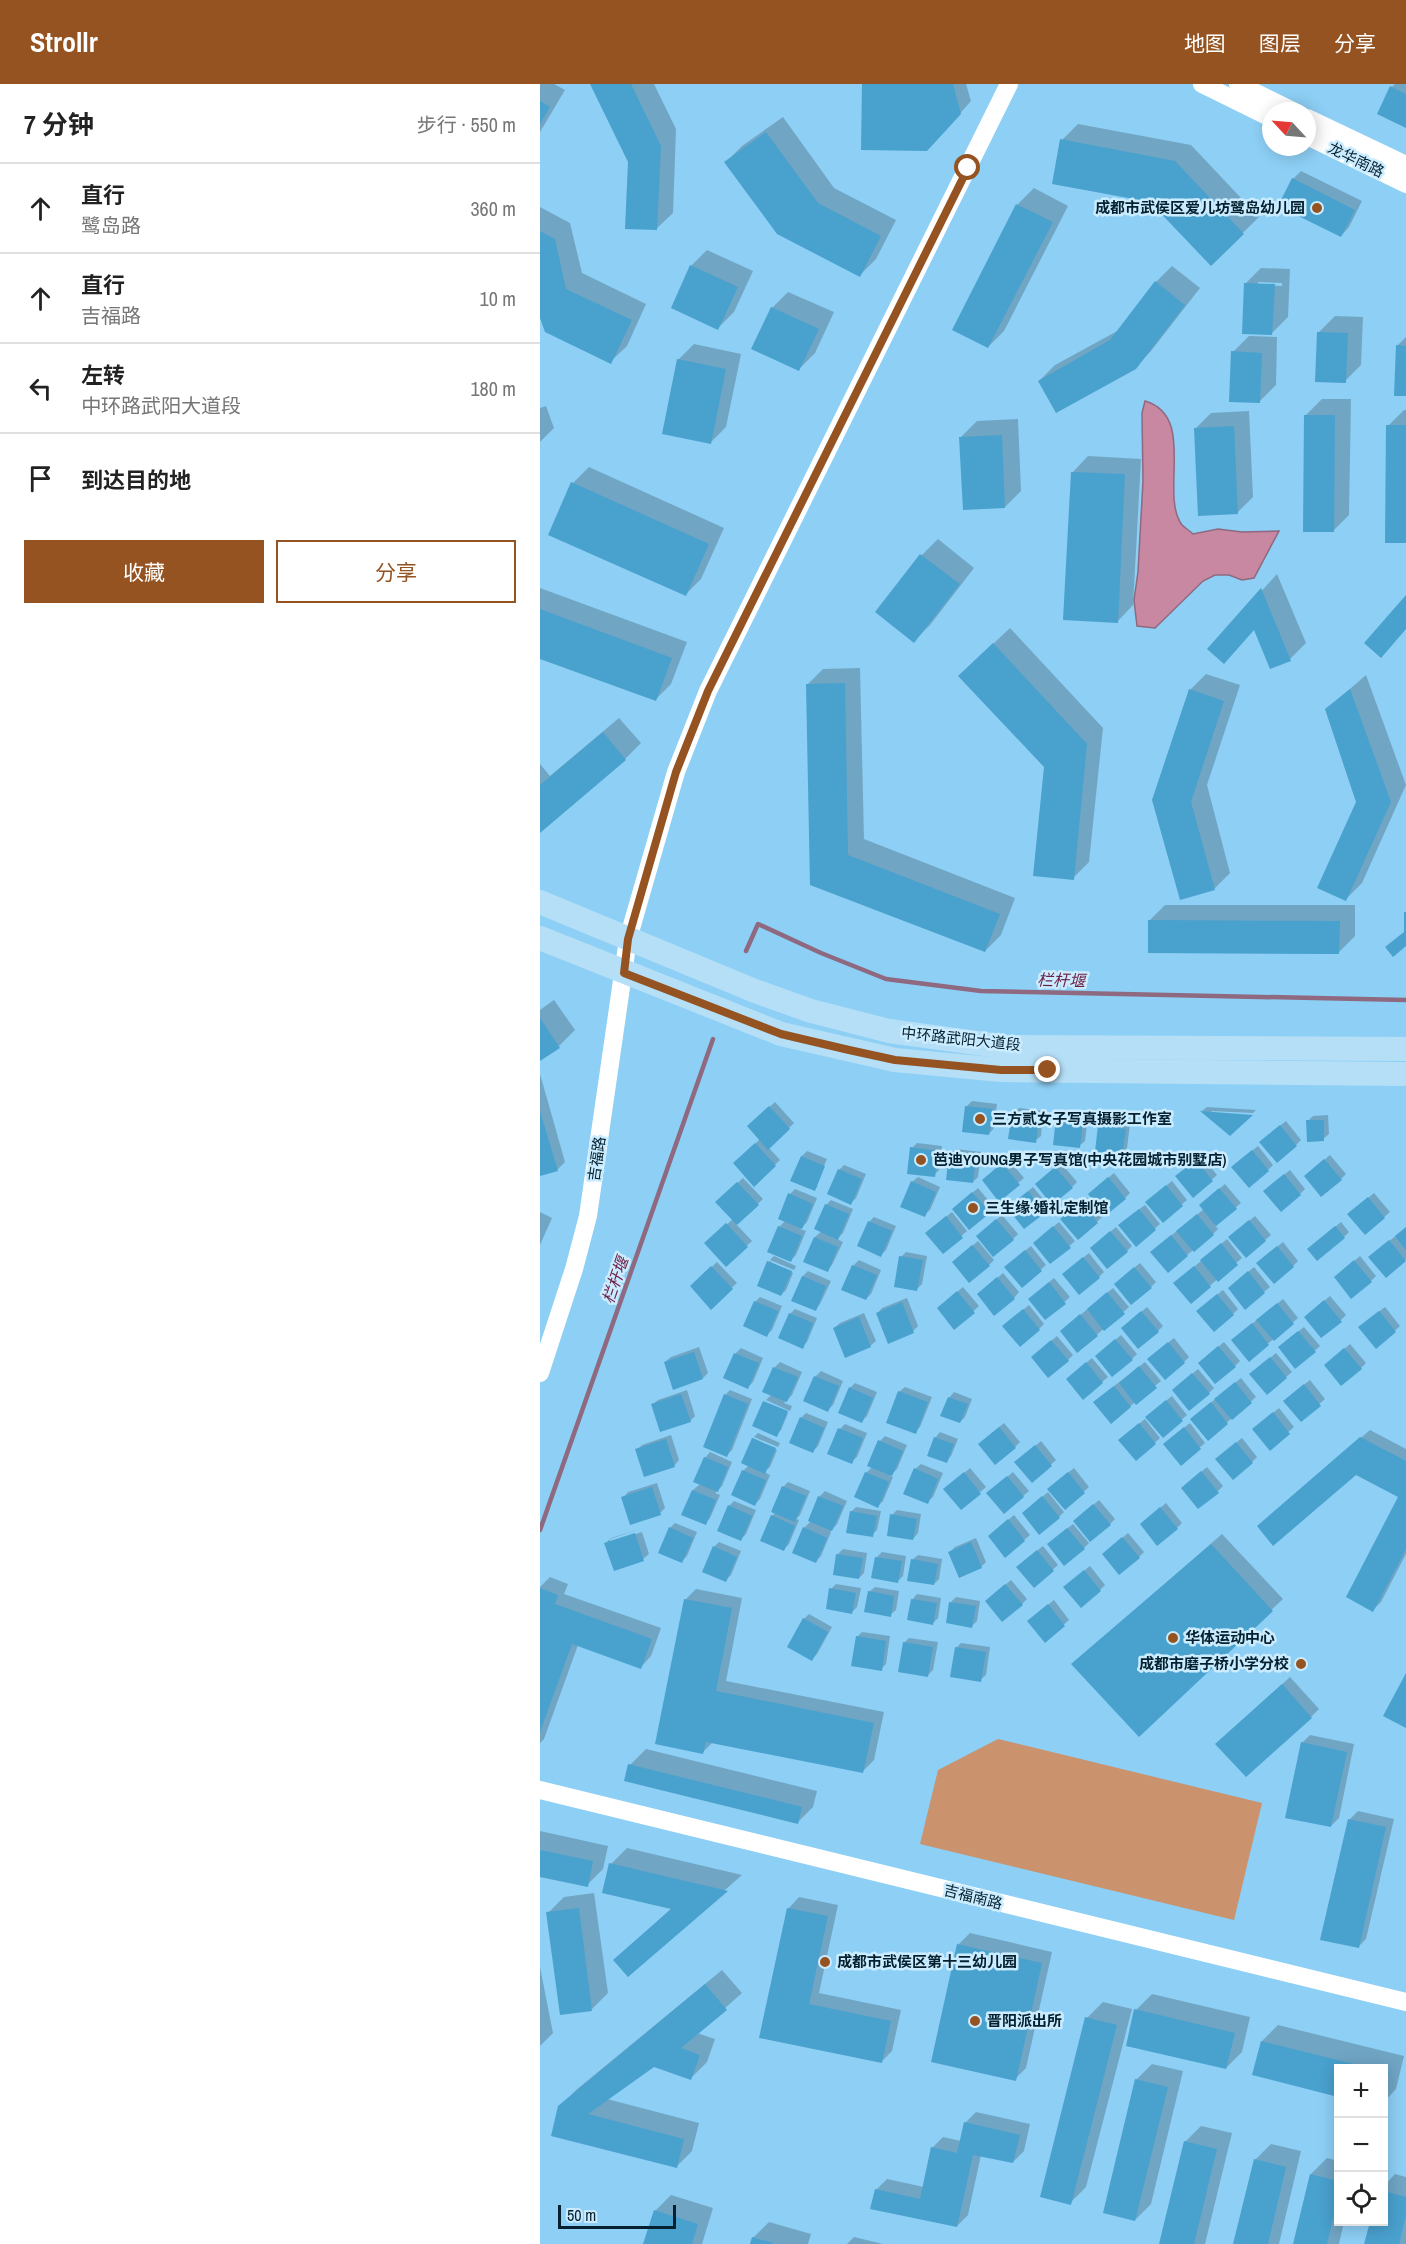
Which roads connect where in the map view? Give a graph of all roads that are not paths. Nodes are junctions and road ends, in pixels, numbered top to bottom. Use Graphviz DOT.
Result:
graph roads {
  1 [pos="1009,84"];
  2 [pos="1202,84"];
  3 [pos="1238,84"];
  4 [pos="1275,102"];
  5 [pos="1262,114"];
  6 [pos="1316,122"];
  7 [pos="1316,140"];
  8 [pos="1406,165"];
  9 [pos="1406,184"];
  10 [pos="540,902"];
  11 [pos="540,939"];
  12 [pos="628,939"];
  13 [pos="624,973"];
  14 [pos="1406,1049"];
  15 [pos="1406,1074"];
  16 [pos="540,1373"];
  17 [pos="540,1790"];
  18 [pos="1406,2002"];
  1 -- 12 [label="street, 吉福路"];
  2 -- 5 [label="street"];
  3 -- 4 [label="street"];
  6 -- 8 [label="street, 龙华南路"];
  7 -- 9 [label="street, 龙华南路"];
  10 -- 12 [label="main road, 中环路武阳大道段"];
  11 -- 13 [label="main road, 中环路武阳大道段"];
  12 -- 13 [label="street, 吉福路"];
  12 -- 14 [label="main road, 中环路武阳大道段"];
  13 -- 15 [label="main road, 中环路武阳大道段"];
  13 -- 16 [label="street, 吉福路"];
  17 -- 18 [label="street, 吉福南路"];
}
